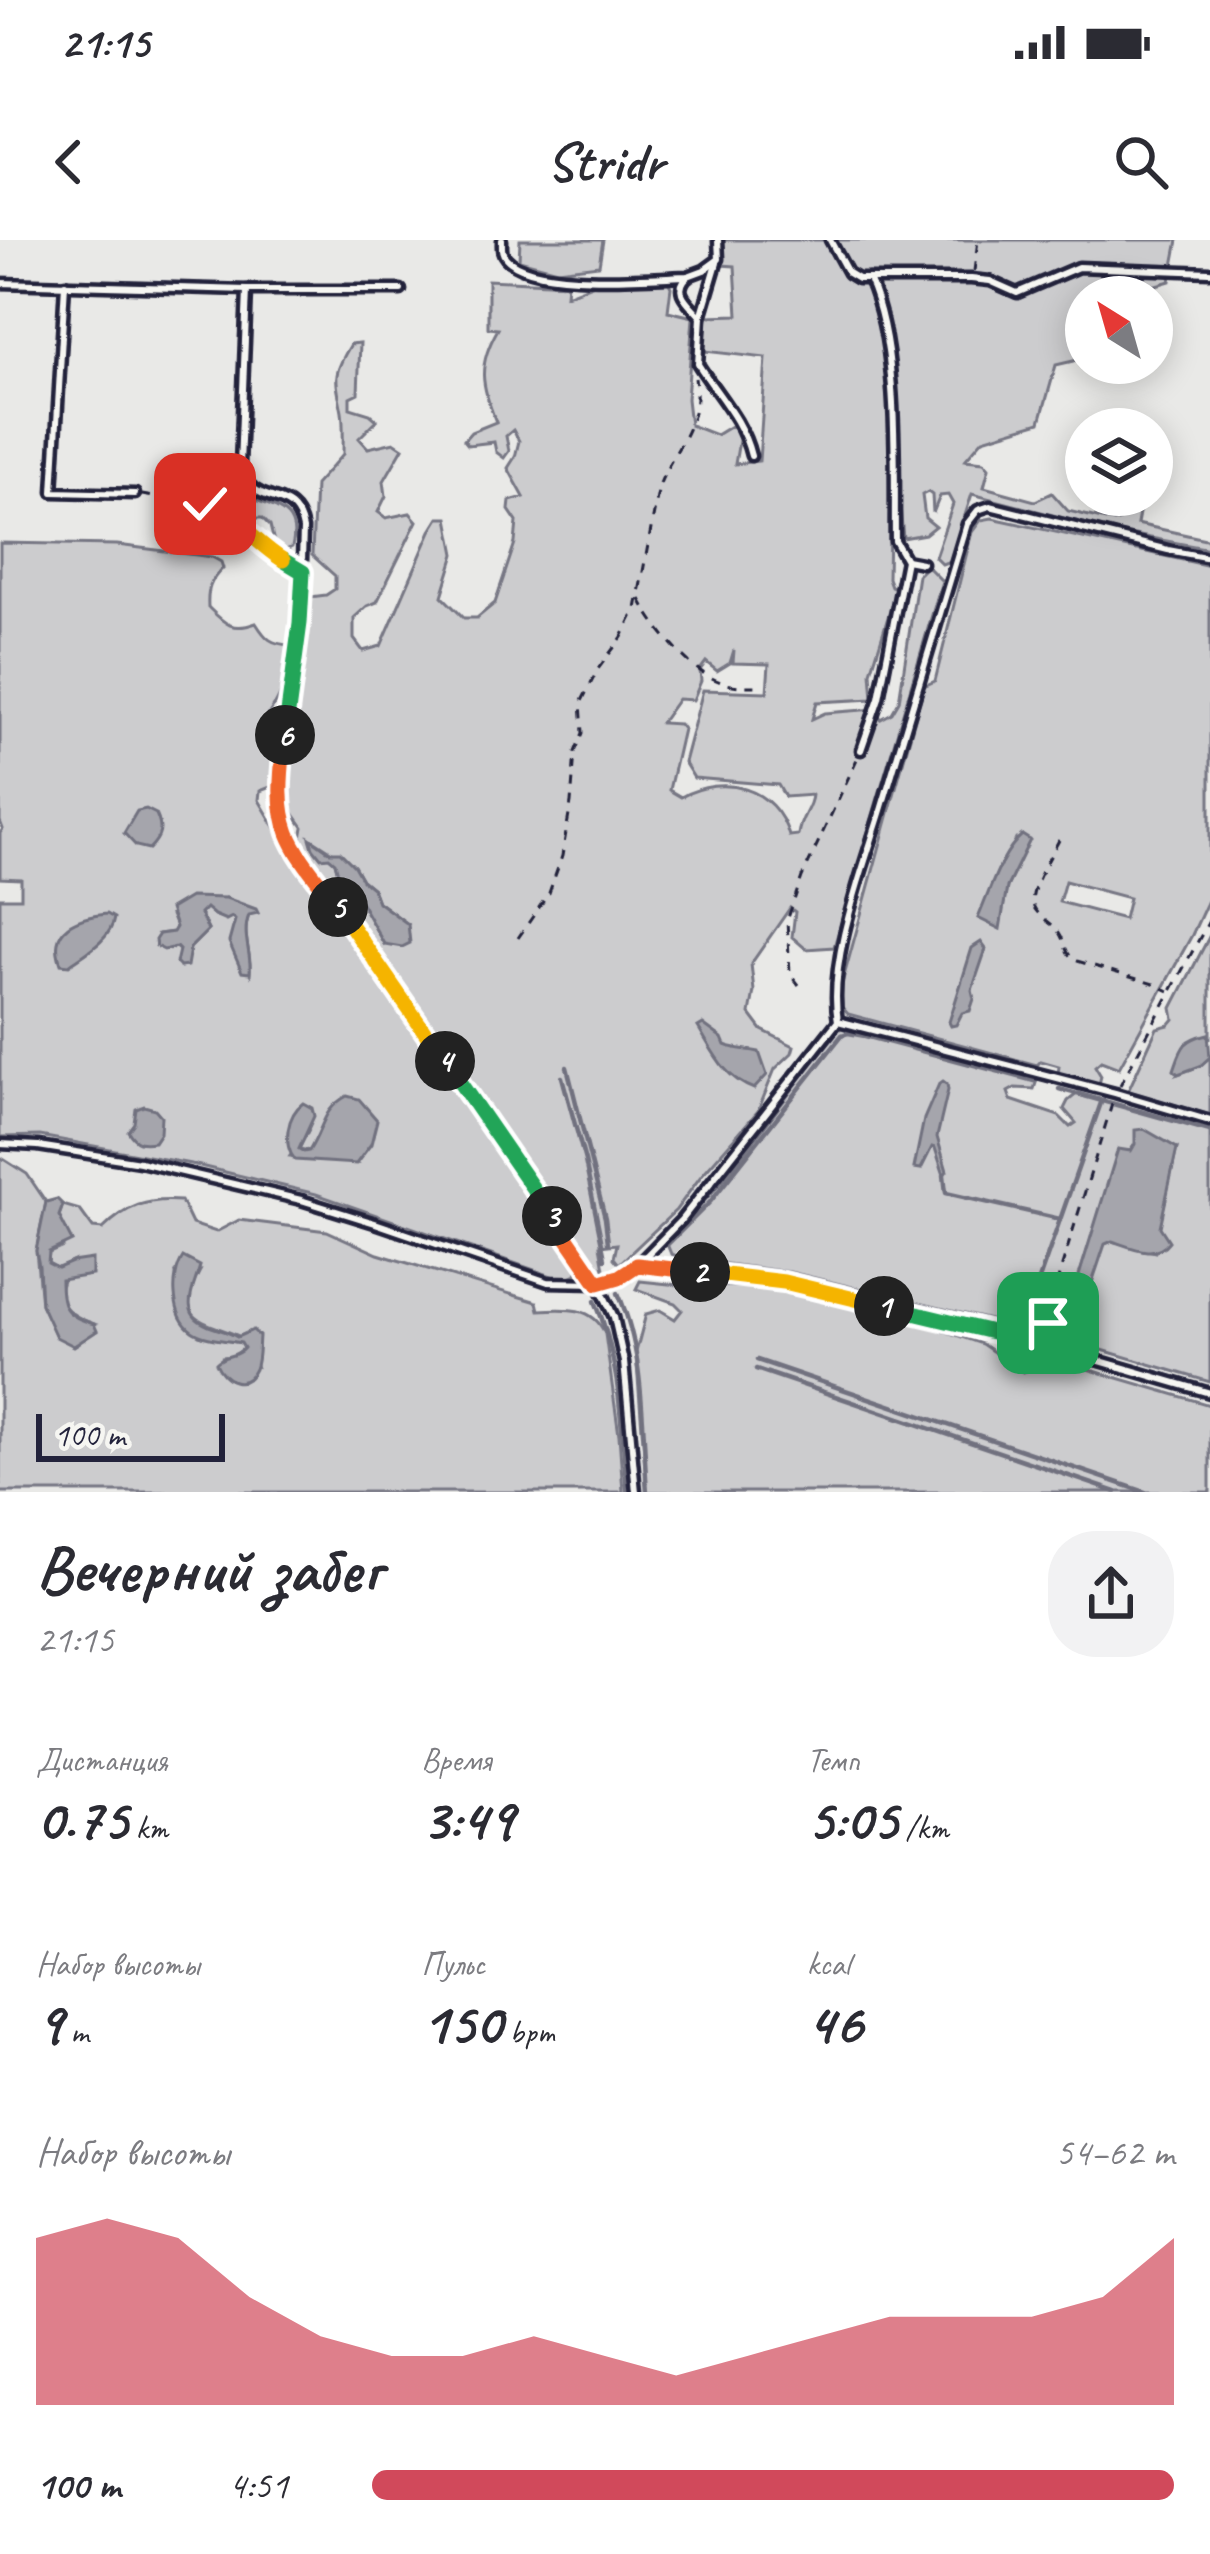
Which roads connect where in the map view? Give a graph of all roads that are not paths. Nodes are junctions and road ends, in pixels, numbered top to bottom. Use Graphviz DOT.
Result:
graph roads {
  1 [pos="502,240"];
  2 [pos="718,240"];
  3 [pos="830,240"];
  4 [pos="718,259"];
  5 [pos="1210,272"];
  6 [pos="688,276"];
  7 [pos="869,279"];
  8 [pos="0,283"];
  9 [pos="65,284"];
  10 [pos="247,290"];
  11 [pos="400,290"];
  12 [pos="701,317"];
  13 [pos="752,456"];
  14 [pos="135,494"];
  15 [pos="1210,558"];
  16 [pos="906,560"];
  17 [pos="922,563"];
  18 [pos="861,750"];
  19 [pos="838,1021"];
  20 [pos="1210,1121"];
  21 [pos="0,1144"];
  22 [pos="637,1265"];
  23 [pos="598,1283"];
  24 [pos="1210,1393"];
  25 [pos="636,1492"];
  1 -- 6 [label="lane"];
  2 -- 4 [label="lane"];
  3 -- 7 [label="lane"];
  4 -- 6 [label="lane"];
  4 -- 12 [label="lane"];
  5 -- 7 [label="lane"];
  6 -- 12 [label="lane"];
  7 -- 16 [label="lane"];
  8 -- 9 [label="lane"];
  9 -- 10 [label="lane"];
  9 -- 14 [label="lane"];
  10 -- 11 [label="lane"];
  10 -- 23 [label="lane"];
  12 -- 13 [label="lane"];
  15 -- 19 [label="lane"];
  16 -- 17 [label="lane"];
  16 -- 18 [label="lane"];
  19 -- 20 [label="lane"];
  19 -- 22 [label="lane"];
  21 -- 23 [label="lane"];
  22 -- 23 [label="lane"];
  22 -- 24 [label="lane"];
  23 -- 25 [label="lane"];
}
